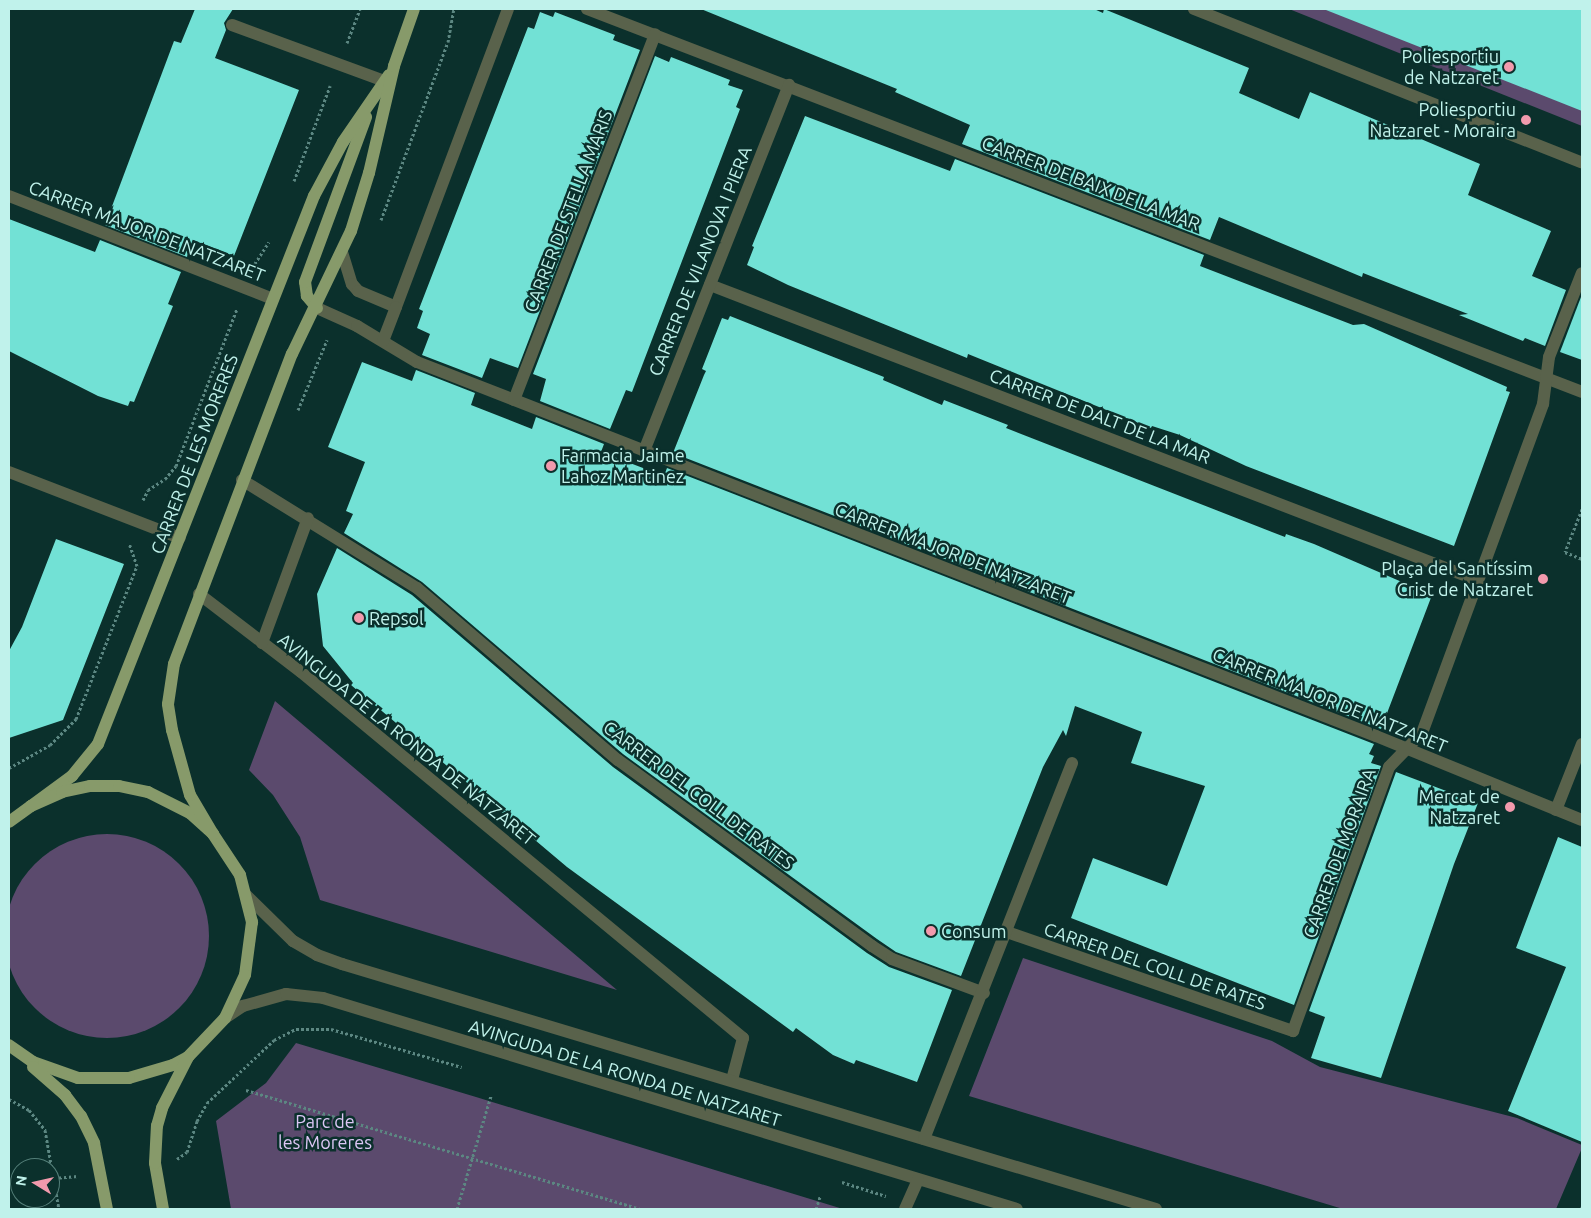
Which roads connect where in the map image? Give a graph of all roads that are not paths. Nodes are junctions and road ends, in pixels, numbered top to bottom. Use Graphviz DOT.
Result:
graph roads {
  1 [pos="414,9"];
  2 [pos="508,9"];
  3 [pos="587,9"];
  4 [pos="1194,9"];
  5 [pos="232,25"];
  6 [pos="654,34"];
  7 [pos="394,66"];
  8 [pos="384,81"];
  9 [pos="789,85"];
  10 [pos="373,100"];
  11 [pos="1582,163"];
  12 [pos="9,196"];
  13 [pos="342,252"];
  14 [pos="1582,273"];
  15 [pos="710,285"];
  16 [pos="272,299"];
  17 [pos="396,307"];
  18 [pos="317,308"];
  19 [pos="383,341"];
  20 [pos="1548,378"];
  21 [pos="1582,392"];
  22 [pos="514,400"];
  23 [pos="644,451"];
  24 [pos="9,472"];
  25 [pos="242,480"];
  26 [pos="308,518"];
  27 [pos="180,538"];
  28 [pos="1478,580"];
  29 [pos="199,594"];
  30 [pos="262,643"];
  31 [pos="1582,744"];
  32 [pos="1407,750"];
  33 [pos="1072,763"];
  34 [pos="31,806"];
  35 [pos="1556,810"];
  36 [pos="1582,820"];
  37 [pos="9,822"];
  38 [pos="213,834"];
  39 [pos="246,895"];
  40 [pos="1007,932"];
  41 [pos="984,993"];
  42 [pos="225,1018"];
  43 [pos="1293,1031"];
  44 [pos="9,1045"];
  45 [pos="188,1057"];
  46 [pos="732,1080"];
  47 [pos="924,1139"];
  48 [pos="918,1180"];
  49 [pos="906,1206"];
  50 [pos="106,1209"];
  51 [pos="163,1209"];
  52 [pos="1017,1209"];
  53 [pos="1156,1209"];
  1 -- 7 [label="main road"];
  2 -- 17 [label="street"];
  3 -- 6 [label="street, CARRER DE BAIX DE LA MAR"];
  4 -- 11 [label="street"];
  5 -- 8 [label="street"];
  6 -- 9 [label="street, CARRER DE BAIX DE LA MAR"];
  6 -- 22 [label="street, CARRER DE STELLA MARIS"];
  7 -- 8 [label="main road, CARRER DE LES MORERES"];
  7 -- 13 [label="main road"];
  8 -- 10 [label="main road, CARRER DE LES MORERES"];
  9 -- 15 [label="street, CARRER DE VILANOVA I PIERA"];
  9 -- 20 [label="street, CARRER DE BAIX DE LA MAR"];
  10 -- 16 [label="main road, CARRER DE LES MORERES"];
  10 -- 18 [label="main road, CARRER DE LES MORERES"];
  12 -- 16 [label="street, CARRER MAJOR DE NATZARET"];
  13 -- 17 [label="street"];
  13 -- 18 [label="main road"];
  14 -- 20 [label="street, CARRER DE MORAIRA"];
  15 -- 23 [label="street, CARRER DE VILANOVA I PIERA"];
  15 -- 28 [label="street, CARRER DE DALT DE LA MAR"];
  16 -- 27 [label="main road, CARRER DE LES MORERES"];
  17 -- 19 [label="street"];
  18 -- 19 [label="street, CARRER MAJOR DE NATZARET"];
  18 -- 25 [label="main road"];
  19 -- 22 [label="street, CARRER MAJOR DE NATZARET"];
  20 -- 21 [label="street, CARRER DE BAIX DE LA MAR"];
  20 -- 28 [label="street, CARRER DE MORAIRA"];
  22 -- 23 [label="street, CARRER MAJOR DE NATZARET"];
  23 -- 32 [label="street, CARRER MAJOR DE NATZARET"];
  24 -- 27 [label="street"];
  25 -- 26 [label="street"];
  25 -- 29 [label="main road"];
  26 -- 30 [label="street"];
  26 -- 41 [label="street, CARRER DEL COLL DE RATES"];
  27 -- 34 [label="main road, CARRER DE LES MORERES"];
  28 -- 32 [label="street, CARRER DE MORAIRA"];
  29 -- 30 [label="street, AVINGUDA DE LA RONDA DE NATZARET"];
  29 -- 38 [label="main road"];
  30 -- 46 [label="street, AVINGUDA DE LA RONDA DE NATZARET"];
  31 -- 35 [label="street"];
  32 -- 35 [label="street, CARRER MAJOR DE NATZARET"];
  32 -- 43 [label="street, CARRER DE MORAIRA"];
  33 -- 40 [label="street"];
  34 -- 37 [label="main road"];
  34 -- 38 [label="main road"];
  35 -- 36 [label="street, CARRER MAJOR DE NATZARET"];
  38 -- 39 [label="main road"];
  39 -- 42 [label="main road"];
  39 -- 46 [label="street, AVINGUDA DE LA RONDA DE NATZARET"];
  40 -- 41 [label="street"];
  40 -- 43 [label="street, CARRER DEL COLL DE RATES"];
  41 -- 47 [label="street"];
  42 -- 45 [label="main road"];
  42 -- 48 [label="street, AVINGUDA DE LA RONDA DE NATZARET"];
  44 -- 45 [label="main road"];
  44 -- 50 [label="main road"];
  45 -- 51 [label="main road"];
  46 -- 47 [label="street, AVINGUDA DE LA RONDA DE NATZARET"];
  47 -- 53 [label="street, AVINGUDA DE LA RONDA DE NATZARET"];
  48 -- 49 [label="street"];
  48 -- 52 [label="street, AVINGUDA DE LA RONDA DE NATZARET"];
}
